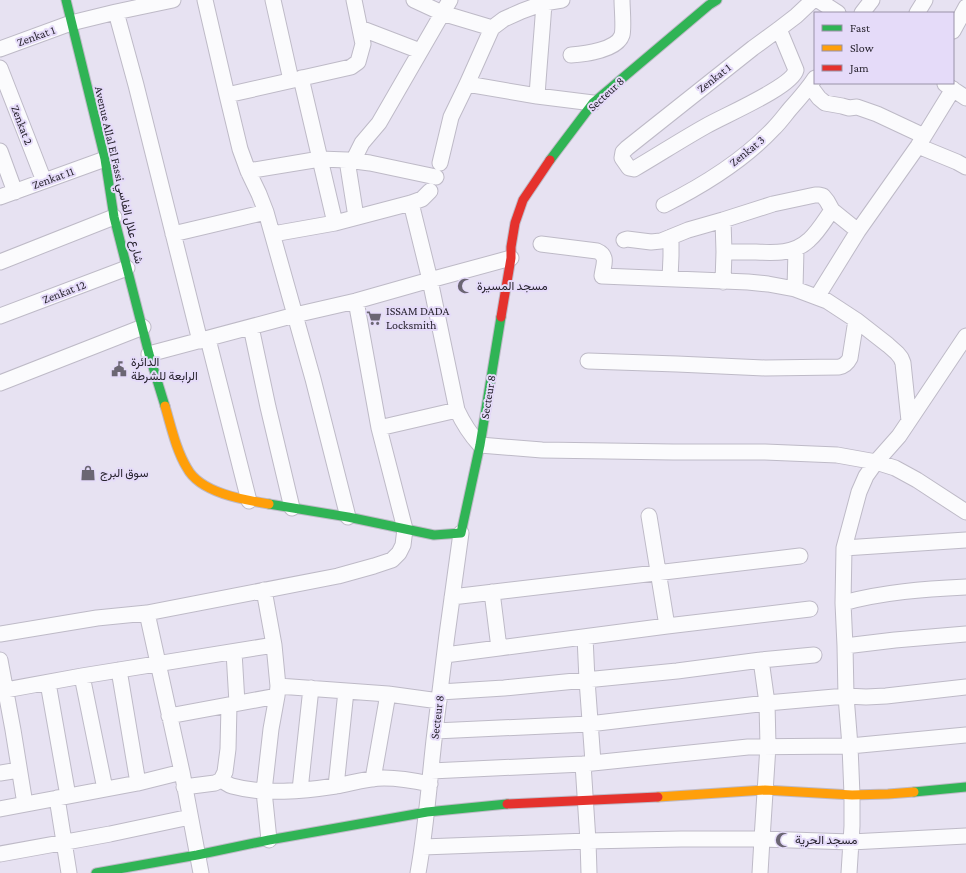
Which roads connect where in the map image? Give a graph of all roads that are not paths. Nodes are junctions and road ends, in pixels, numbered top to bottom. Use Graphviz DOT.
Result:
graph roads {
  1 [pos="66,0"];
  2 [pos="173,0"];
  3 [pos="205,0"];
  4 [pos="273,0"];
  5 [pos="354,0"];
  6 [pos="414,0"];
  7 [pos="450,0"];
  8 [pos="562,0"];
  9 [pos="622,0"];
  10 [pos="717,0"];
  11 [pos="813,0"];
  12 [pos="819,0"];
  13 [pos="872,0"];
  14 [pos="925,0"];
  15 [pos="544,2"];
  16 [pos="521,6"];
  17 [pos="966,7"];
  18 [pos="116,12"];
  19 [pos="837,12"];
  20 [pos="863,12"];
  21 [pos="918,12"];
  22 [pos="442,13"];
  23 [pos="71,23"];
  24 [pos="360,28"];
  25 [pos="492,28"];
  26 [pos="779,29"];
  27 [pos="954,29"];
  28 [pos="0,49"];
  29 [pos="420,51"];
  30 [pos="571,56"];
  31 [pos="0,68"];
  32 [pos="296,79"];
  33 [pos="812,82"];
  34 [pos="467,84"];
  35 [pos="949,86"];
  36 [pos="227,95"];
  37 [pos="536,96"];
  38 [pos="966,98"];
  39 [pos="593,103"];
  40 [pos="921,141"];
  41 [pos="0,150"];
  42 [pos="105,159"];
  43 [pos="320,159"];
  44 [pos="350,160"];
  45 [pos="966,167"];
  46 [pos="248,171"];
  47 [pos="44,181"];
  48 [pos="430,191"];
  49 [pos="15,192"];
  50 [pos="0,198"];
  51 [pos="411,203"];
  52 [pos="664,205"];
  53 [pos="832,210"];
  54 [pos="266,212"];
  55 [pos="114,217"];
  56 [pos="356,217"];
  57 [pos="723,220"];
  58 [pos="335,223"];
  59 [pos="858,231"];
  60 [pos="173,234"];
  61 [pos="272,234"];
  62 [pos="671,237"];
  63 [pos="624,240"];
  64 [pos="541,244"];
  65 [pos="796,249"];
  66 [pos="724,252"];
  67 [pos="511,258"];
  68 [pos="0,262"];
  69 [pos="127,268"];
  70 [pos="670,279"];
  71 [pos="430,280"];
  72 [pos="723,282"];
  73 [pos="795,289"];
  74 [pos="817,297"];
  75 [pos="356,301"];
  76 [pos="295,315"];
  77 [pos="0,316"];
  78 [pos="856,320"];
  79 [pos="142,327"];
  80 [pos="251,327"];
  81 [pos="966,336"];
  82 [pos="204,340"];
  83 [pos="149,354"];
  84 [pos="588,361"];
  85 [pos="0,383"];
  86 [pos="457,410"];
  87 [pos="909,421"];
  88 [pos="379,428"];
  89 [pos="480,445"];
  90 [pos="876,462"];
  91 [pos="249,501"];
  92 [pos="292,508"];
  93 [pos="966,512"];
  94 [pos="649,516"];
  95 [pos="348,517"];
  96 [pos="405,529"];
  97 [pos="462,533"];
  98 [pos="966,540"];
  99 [pos="844,548"];
  100 [pos="800,556"];
  101 [pos="658,573"];
  102 [pos="966,587"];
  103 [pos="264,590"];
  104 [pos="492,592"];
  105 [pos="452,597"];
  106 [pos="843,603"];
  107 [pos="810,609"];
  108 [pos="147,613"];
  109 [pos="667,626"];
  110 [pos="0,634"];
  111 [pos="966,634"];
  112 [pos="585,637"];
  113 [pos="274,645"];
  114 [pos="845,646"];
  115 [pos="499,648"];
  116 [pos="234,652"];
  117 [pos="445,655"];
  118 [pos="814,655"];
  119 [pos="0,660"];
  120 [pos="761,660"];
  121 [pos="158,664"];
  122 [pos="119,670"];
  123 [pos="82,676"];
  124 [pos="586,680"];
  125 [pos="48,683"];
  126 [pos="966,687"];
  127 [pos="311,688"];
  128 [pos="3,691"];
  129 [pos="277,691"];
  130 [pos="346,691"];
  131 [pos="388,694"];
  132 [pos="846,696"];
  133 [pos="440,697"];
  134 [pos="767,703"];
  135 [pos="233,704"];
  136 [pos="169,716"];
  137 [pos="590,724"];
  138 [pos="435,731"];
  139 [pos="6,732"];
  140 [pos="966,735"];
  141 [pos="768,746"];
  142 [pos="850,746"];
  143 [pos="588,763"];
  144 [pos="19,770"];
  145 [pos="0,773"];
  146 [pos="373,778"];
  147 [pos="430,778"];
  148 [pos="183,779"];
  149 [pos="221,780"];
  150 [pos="138,782"];
  151 [pos="336,786"];
  152 [pos="966,787"];
  153 [pos="105,789"];
  154 [pos="300,790"];
  155 [pos="765,790"];
  156 [pos="264,791"];
  157 [pos="852,795"];
  158 [pos="63,797"];
  159 [pos="585,801"];
  160 [pos="25,804"];
  161 [pos="0,809"];
  162 [pos="427,812"];
  163 [pos="190,817"];
  164 [pos="966,836"];
  165 [pos="762,839"];
  166 [pos="269,840"];
  167 [pos="588,841"];
  168 [pos="64,842"];
  169 [pos="851,842"];
  170 [pos="423,847"];
  171 [pos="0,854"];
  172 [pos="197,855"];
  173 [pos="69,873"];
  174 [pos="96,873"];
  175 [pos="201,873"];
  176 [pos="418,873"];
  177 [pos="589,873"];
  178 [pos="760,873"];
  179 [pos="849,873"];
  1 -- 23 [label="street, Avenue Allal El Fassi شارع علال الفاسي"];
  2 -- 18 [label="street, Zenkat 1"];
  3 -- 36 [label="street"];
  4 -- 32 [label="street"];
  5 -- 24 [label="street"];
  6 -- 22 [label="street"];
  7 -- 22 [label="street"];
  8 -- 15 [label="street"];
  9 -- 30 [label="street"];
  10 -- 39 [label="street, Secteur 8"];
  11 -- 26 [label="street, Zenkat 1"];
  12 -- 19 [label="street"];
  13 -- 20 [label="street"];
  14 -- 21 [label="street"];
  15 -- 16 [label="street"];
  15 -- 37 [label="street"];
  16 -- 25 [label="street"];
  17 -- 27 [label="street"];
  18 -- 23 [label="street, Zenkat 1"];
  18 -- 60 [label="street"];
  22 -- 25 [label="street"];
  22 -- 29 [label="street"];
  23 -- 28 [label="street, Zenkat 1"];
  23 -- 42 [label="street, Avenue Allal El Fassi شارع علال الفاسي"];
  24 -- 29 [label="street"];
  24 -- 32 [label="street"];
  25 -- 34 [label="street"];
  26 -- 26 [label="street, Zenkat 1"];
  29 -- 44 [label="street"];
  31 -- 47 [label="street, Zenkat 2"];
  32 -- 36 [label="street"];
  32 -- 43 [label="street"];
  33 -- 40 [label="street"];
  33 -- 52 [label="street, Zenkat 3"];
  34 -- 37 [label="street"];
  34 -- 44 [label="street"];
  35 -- 38 [label="street"];
  35 -- 40 [label="street"];
  36 -- 46 [label="street"];
  37 -- 39 [label="street"];
  39 -- 67 [label="street, Secteur 8"];
  40 -- 45 [label="street"];
  40 -- 59 [label="street"];
  41 -- 49 [label="street"];
  42 -- 47 [label="street, Zenkat 11"];
  42 -- 55 [label="street, Avenue Allal El Fassi شارع علال الفاسي"];
  43 -- 44 [label="street"];
  43 -- 46 [label="street"];
  43 -- 58 [label="street"];
  44 -- 56 [label="street"];
  46 -- 54 [label="street"];
  47 -- 49 [label="street, Zenkat 11"];
  48 -- 51 [label="street"];
  49 -- 50 [label="street, Zenkat 11"];
  51 -- 56 [label="street"];
  51 -- 71 [label="street"];
  53 -- 57 [label="street"];
  53 -- 59 [label="street"];
  53 -- 65 [label="street"];
  54 -- 60 [label="street"];
  54 -- 61 [label="street"];
  55 -- 68 [label="street"];
  55 -- 69 [label="street, Avenue Allal El Fassi شارع علال الفاسي"];
  56 -- 58 [label="street"];
  57 -- 62 [label="street"];
  57 -- 66 [label="street"];
  58 -- 61 [label="street"];
  59 -- 74 [label="street"];
  60 -- 82 [label="street"];
  61 -- 76 [label="street"];
  62 -- 63 [label="street"];
  62 -- 70 [label="street"];
  64 -- 70 [label="street"];
  65 -- 66 [label="street"];
  65 -- 73 [label="street"];
  66 -- 72 [label="street"];
  67 -- 71 [label="street"];
  67 -- 89 [label="street, Secteur 8"];
  69 -- 77 [label="street, Zenkat 12"];
  69 -- 79 [label="street, Avenue Allal El Fassi شارع علال الفاسي"];
  70 -- 72 [label="street"];
  71 -- 75 [label="street"];
  71 -- 86 [label="street"];
  72 -- 73 [label="street"];
  73 -- 74 [label="street"];
  74 -- 78 [label="street"];
  75 -- 76 [label="street"];
  75 -- 88 [label="street"];
  76 -- 80 [label="street"];
  76 -- 95 [label="street"];
  78 -- 84 [label="street"];
  78 -- 87 [label="street"];
  79 -- 83 [label="street, Avenue Allal El Fassi شارع علال الفاسي"];
  79 -- 85 [label="street"];
  80 -- 82 [label="street"];
  80 -- 92 [label="street"];
  81 -- 87 [label="street"];
  82 -- 83 [label="street"];
  82 -- 91 [label="street"];
  83 -- 91 [label="street, Avenue Allal El Fassi شارع علال الفاسي"];
  86 -- 88 [label="street"];
  86 -- 89 [label="street"];
  87 -- 90 [label="street"];
  88 -- 96 [label="street"];
  89 -- 90 [label="street"];
  89 -- 97 [label="street, Secteur 8"];
  90 -- 93 [label="street"];
  90 -- 99 [label="street"];
  91 -- 92 [label="street"];
  92 -- 95 [label="street"];
  94 -- 101 [label="street"];
  95 -- 96 [label="street"];
  96 -- 97 [label="street"];
  96 -- 103 [label="street"];
  97 -- 105 [label="street, Secteur 8"];
  98 -- 99 [label="street"];
  99 -- 106 [label="street"];
  100 -- 101 [label="street"];
  101 -- 104 [label="street"];
  101 -- 109 [label="street"];
  102 -- 106 [label="street"];
  103 -- 108 [label="street"];
  103 -- 113 [label="street"];
  104 -- 105 [label="street"];
  104 -- 115 [label="street"];
  105 -- 117 [label="street, Secteur 8"];
  106 -- 114 [label="street"];
  107 -- 109 [label="street"];
  108 -- 110 [label="street"];
  108 -- 121 [label="street"];
  109 -- 112 [label="street"];
  111 -- 114 [label="street"];
  112 -- 115 [label="street"];
  112 -- 124 [label="street"];
  113 -- 116 [label="street"];
  113 -- 129 [label="street"];
  114 -- 132 [label="street"];
  115 -- 117 [label="street"];
  116 -- 121 [label="street"];
  116 -- 135 [label="street"];
  117 -- 133 [label="street, Secteur 8"];
  118 -- 120 [label="street"];
  119 -- 128 [label="street"];
  120 -- 124 [label="street"];
  120 -- 134 [label="street"];
  121 -- 122 [label="street"];
  121 -- 136 [label="street"];
  122 -- 123 [label="street"];
  122 -- 150 [label="street"];
  123 -- 125 [label="street"];
  123 -- 153 [label="street"];
  124 -- 133 [label="street"];
  124 -- 137 [label="street"];
  125 -- 128 [label="street"];
  125 -- 158 [label="street"];
  126 -- 132 [label="street"];
  127 -- 129 [label="street"];
  127 -- 130 [label="street"];
  127 -- 154 [label="street"];
  128 -- 139 [label="street"];
  129 -- 135 [label="street"];
  129 -- 156 [label="street"];
  130 -- 131 [label="street"];
  130 -- 151 [label="street"];
  131 -- 133 [label="street"];
  131 -- 146 [label="street"];
  132 -- 134 [label="street"];
  132 -- 142 [label="street"];
  133 -- 138 [label="street, Secteur 8"];
  134 -- 137 [label="street"];
  134 -- 141 [label="street"];
  135 -- 136 [label="street"];
  135 -- 149 [label="street"];
  136 -- 148 [label="street"];
  137 -- 138 [label="street"];
  137 -- 143 [label="street"];
  138 -- 147 [label="street, Secteur 8"];
  139 -- 144 [label="street"];
  140 -- 142 [label="street"];
  141 -- 142 [label="street"];
  141 -- 143 [label="street"];
  141 -- 155 [label="street"];
  142 -- 157 [label="street"];
  143 -- 147 [label="street"];
  143 -- 159 [label="street"];
  144 -- 145 [label="street"];
  144 -- 160 [label="street"];
  146 -- 147 [label="street"];
  146 -- 151 [label="street"];
  147 -- 162 [label="street, Secteur 8"];
  148 -- 149 [label="street"];
  148 -- 150 [label="street"];
  148 -- 163 [label="street"];
  149 -- 156 [label="street"];
  150 -- 153 [label="street"];
  151 -- 154 [label="street"];
  152 -- 157 [label="street"];
  153 -- 158 [label="street"];
  154 -- 156 [label="street"];
  155 -- 157 [label="street"];
  155 -- 159 [label="street"];
  155 -- 165 [label="street"];
  156 -- 166 [label="street"];
  157 -- 169 [label="street"];
  158 -- 160 [label="street"];
  158 -- 168 [label="street"];
  159 -- 162 [label="street"];
  159 -- 167 [label="street"];
  160 -- 161 [label="street"];
  162 -- 166 [label="street"];
  162 -- 170 [label="street, Secteur 8"];
  163 -- 168 [label="street"];
  163 -- 172 [label="street"];
  164 -- 169 [label="street"];
  165 -- 167 [label="street"];
  165 -- 169 [label="street"];
  165 -- 178 [label="street"];
  166 -- 172 [label="street"];
  167 -- 170 [label="street"];
  167 -- 177 [label="street"];
  168 -- 171 [label="street"];
  168 -- 173 [label="street"];
  169 -- 179 [label="street"];
  170 -- 176 [label="street, Secteur 8"];
  172 -- 174 [label="street"];
  172 -- 175 [label="street"];
}
